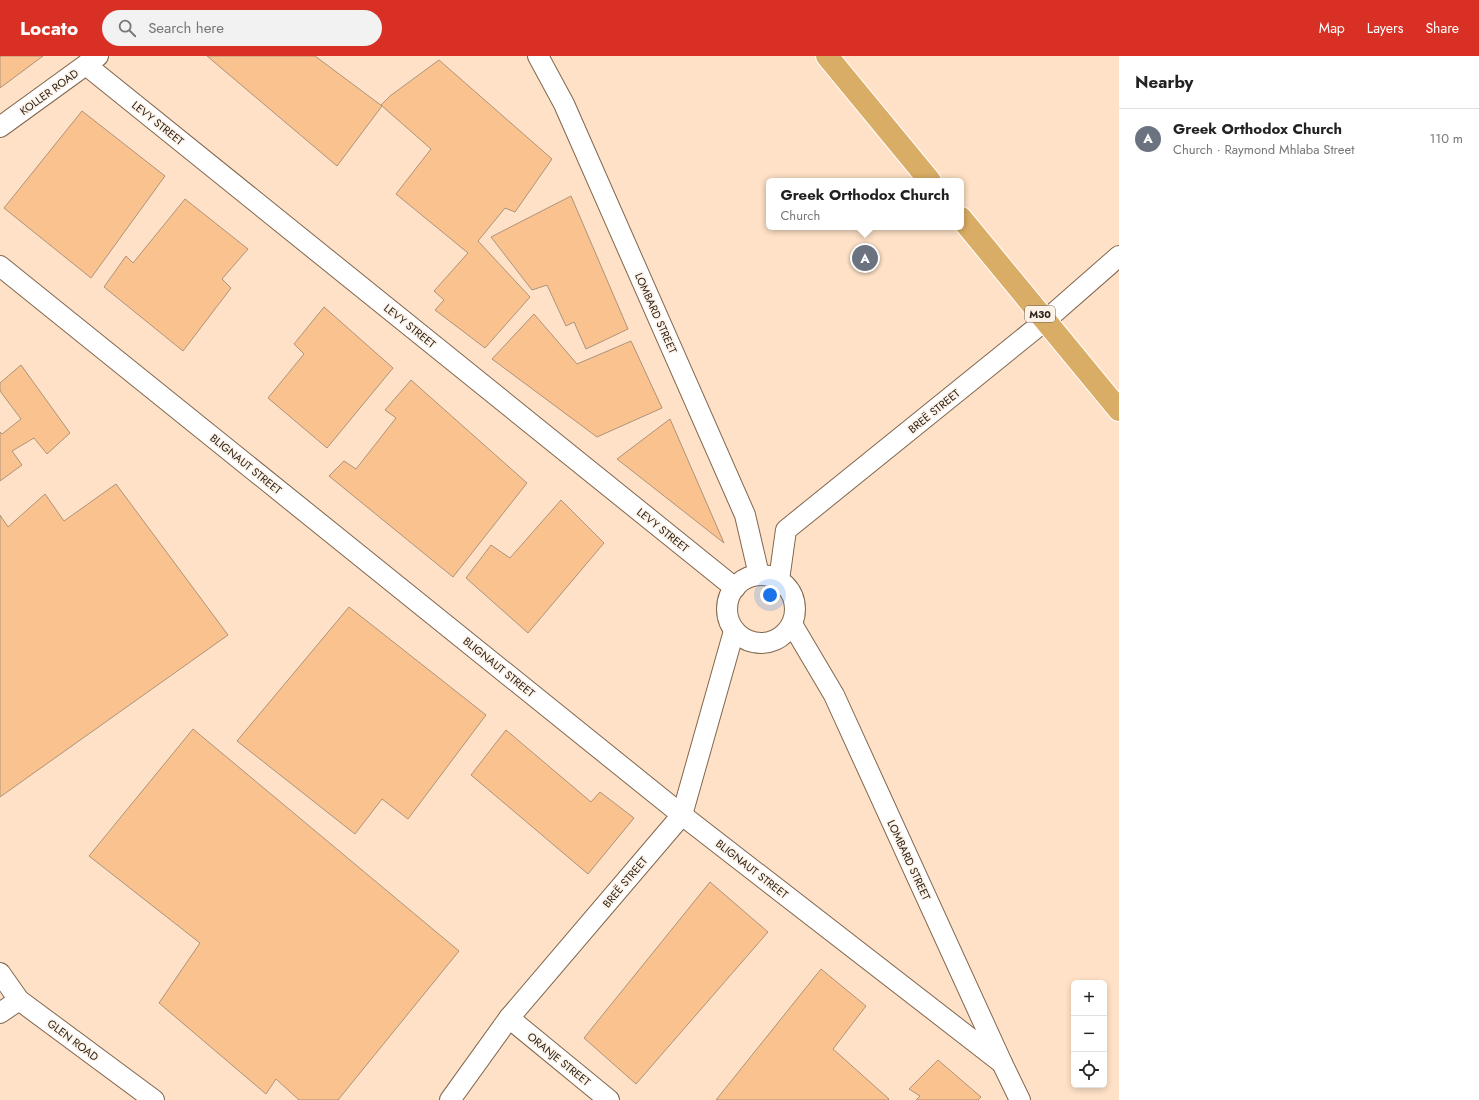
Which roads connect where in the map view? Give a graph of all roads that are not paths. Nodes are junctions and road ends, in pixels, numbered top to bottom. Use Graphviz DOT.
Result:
graph roads {
  1 [pos="538,56"];
  2 [pos="827,56"];
  3 [pos="92,61"];
  4 [pos="0,127"];
  5 [pos="928,178"];
  6 [pos="964,222"];
  7 [pos="1119,256"];
  8 [pos="0,266"];
  9 [pos="1046,320"];
  10 [pos="1119,410"];
  11 [pos="759,575"];
  12 [pos="779,580"];
  13 [pos="735,588"];
  14 [pos="792,624"];
  15 [pos="734,631"];
  16 [pos="682,815"];
  17 [pos="0,973"];
  18 [pos="19,1000"];
  19 [pos="0,1013"];
  20 [pos="509,1018"];
  21 [pos="1002,1063"];
  22 [pos="154,1100"];
  23 [pos="450,1100"];
  24 [pos="609,1100"];
  25 [pos="1020,1100"];
  1 -- 11 [label="street, LOMBARD STREET"];
  2 -- 5 [label="main road"];
  3 -- 4 [label="street, KOLLER ROAD"];
  3 -- 13 [label="street, LEVY STREET"];
  6 -- 9 [label="main road, M30"];
  7 -- 9 [label="street, BREË STREET"];
  8 -- 16 [label="street, BLIGNAUT STREET"];
  9 -- 10 [label="main road, M30"];
  9 -- 12 [label="street, BREË STREET"];
  11 -- 12 [label="street"];
  11 -- 13 [label="street"];
  12 -- 14 [label="street"];
  13 -- 15 [label="street"];
  14 -- 15 [label="street"];
  14 -- 21 [label="street, LOMBARD STREET"];
  15 -- 16 [label="street, BREË STREET"];
  16 -- 20 [label="street, BREË STREET"];
  16 -- 21 [label="street, BLIGNAUT STREET"];
  17 -- 18 [label="street, GLEN ROAD"];
  18 -- 19 [label="street"];
  18 -- 22 [label="street, GLEN ROAD"];
  20 -- 23 [label="street, BREË STREET"];
  20 -- 24 [label="street, ORANJE STREET"];
  21 -- 25 [label="street, LOMBARD STREET"];
}
